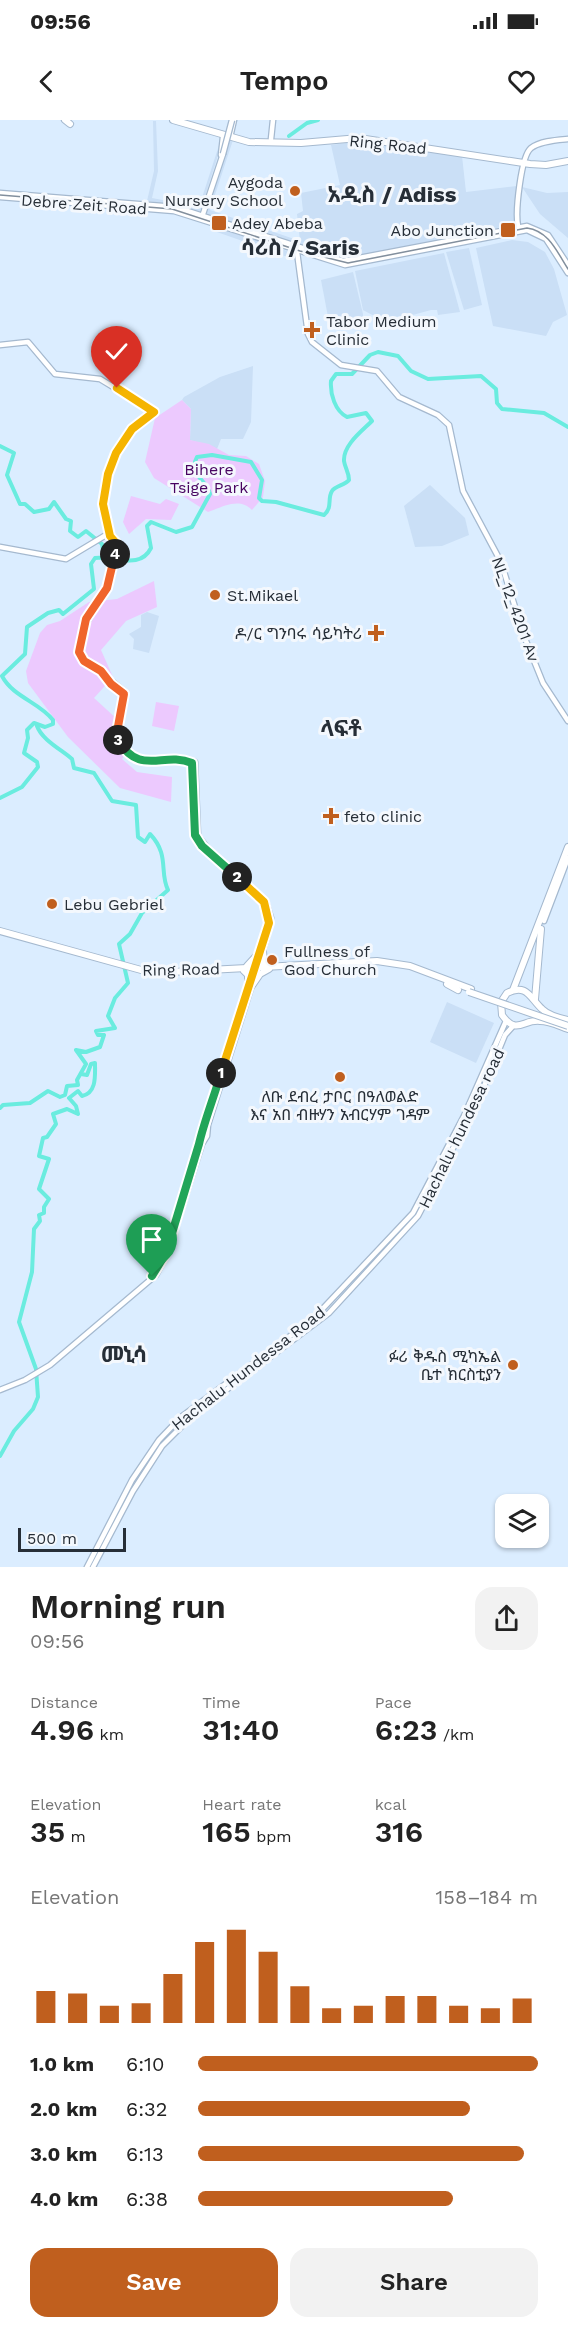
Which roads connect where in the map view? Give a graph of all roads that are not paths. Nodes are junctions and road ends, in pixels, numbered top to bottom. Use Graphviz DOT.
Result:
graph roads {
  1 [pos="173,120"];
  2 [pos="183,120"];
  3 [pos="233,120"];
  4 [pos="273,120"];
  5 [pos="231,133"];
  6 [pos="223,137"];
  7 [pos="568,138"];
  8 [pos="230,139"];
  9 [pos="271,139"];
  10 [pos="222,156"];
  11 [pos="568,160"];
  12 [pos="524,162"];
  13 [pos="0,195"];
  14 [pos="200,217"];
  15 [pos="518,226"];
  16 [pos="298,252"];
  17 [pos="568,265"];
  18 [pos="568,273"];
  19 [pos="0,345"];
  20 [pos="110,535"];
  21 [pos="0,548"];
  22 [pos="568,719"];
  23 [pos="201,760"];
  24 [pos="194,763"];
  25 [pos="568,841"];
  26 [pos="568,847"];
  27 [pos="568,852"];
  28 [pos="568,858"];
  29 [pos="544,921"];
  30 [pos="0,932"];
  31 [pos="261,952"];
  32 [pos="269,967"];
  33 [pos="256,968"];
  34 [pos="244,969"];
  35 [pos="520,973"];
  36 [pos="447,982"];
  37 [pos="250,987"];
  38 [pos="459,987"];
  39 [pos="513,990"];
  40 [pos="535,1000"];
  41 [pos="506,1021"];
  42 [pos="528,1023"];
  43 [pos="568,1025"];
  44 [pos="514,1026"];
  45 [pos="466,1118"];
  46 [pos="0,1389"];
  47 [pos="115,1520"];
  48 [pos="87,1567"];
  49 [pos="93,1567"];
  1 -- 12 [label="highway, Ring Road"];
  2 -- 12 [label="highway, Ring Road"];
  3 -- 5 [label="main road"];
  3 -- 10 [label="main road, bridge"];
  4 -- 9 [label="main road"];
  6 -- 10 [label="main road"];
  7 -- 12 [label="main road"];
  8 -- 10 [label="main road"];
  10 -- 14 [label="main road"];
  11 -- 12 [label="highway, Ring Road"];
  12 -- 15 [label="main road"];
  13 -- 14 [label="main road, Debre Zeit Road"];
  14 -- 15 [label="main road, Debre Zeit Road"];
  14 -- 16 [label="main road, Debre Zeit Road"];
  15 -- 17 [label="main road, Debre Zeit Road"];
  16 -- 18 [label="main road, Debre Zeit Road"];
  16 -- 22 [label="main road, NL_12_4201 Av"];
  19 -- 20 [label="main road"];
  20 -- 21 [label="main road"];
  20 -- 24 [label="main road"];
  23 -- 24 [label="main road"];
  24 -- 31 [label="main road"];
  25 -- 35 [label="main road"];
  26 -- 35 [label="highway"];
  27 -- 29 [label="highway"];
  28 -- 29 [label="main road"];
  29 -- 40 [label="highway"];
  30 -- 34 [label="highway, Ring Road"];
  31 -- 32 [label="highway"];
  31 -- 33 [label="main road"];
  31 -- 34 [label="highway"];
  32 -- 33 [label="highway, Ring Road"];
  32 -- 36 [label="highway, Ring Road"];
  32 -- 37 [label="highway"];
  33 -- 34 [label="highway, Ring Road"];
  33 -- 37 [label="main road"];
  34 -- 37 [label="highway"];
  35 -- 39 [label="highway"];
  36 -- 38 [label="highway"];
  36 -- 43 [label="highway, Ring Road, bridge"];
  37 -- 46 [label="main road"];
  39 -- 40 [label="highway"];
  39 -- 41 [label="highway"];
  40 -- 42 [label="highway"];
  40 -- 43 [label="highway"];
  41 -- 44 [label="highway"];
  41 -- 45 [label="main road, Hachalu Hundessa Road"];
  42 -- 43 [label="highway"];
  42 -- 44 [label="highway"];
  44 -- 45 [label="main road, Hachalu hundesa road"];
  45 -- 47 [label="main road, Hachalu Hundessa Road"];
  47 -- 48 [label="main road, Hachalu Hundessa Road"];
  47 -- 49 [label="main road"];
}
